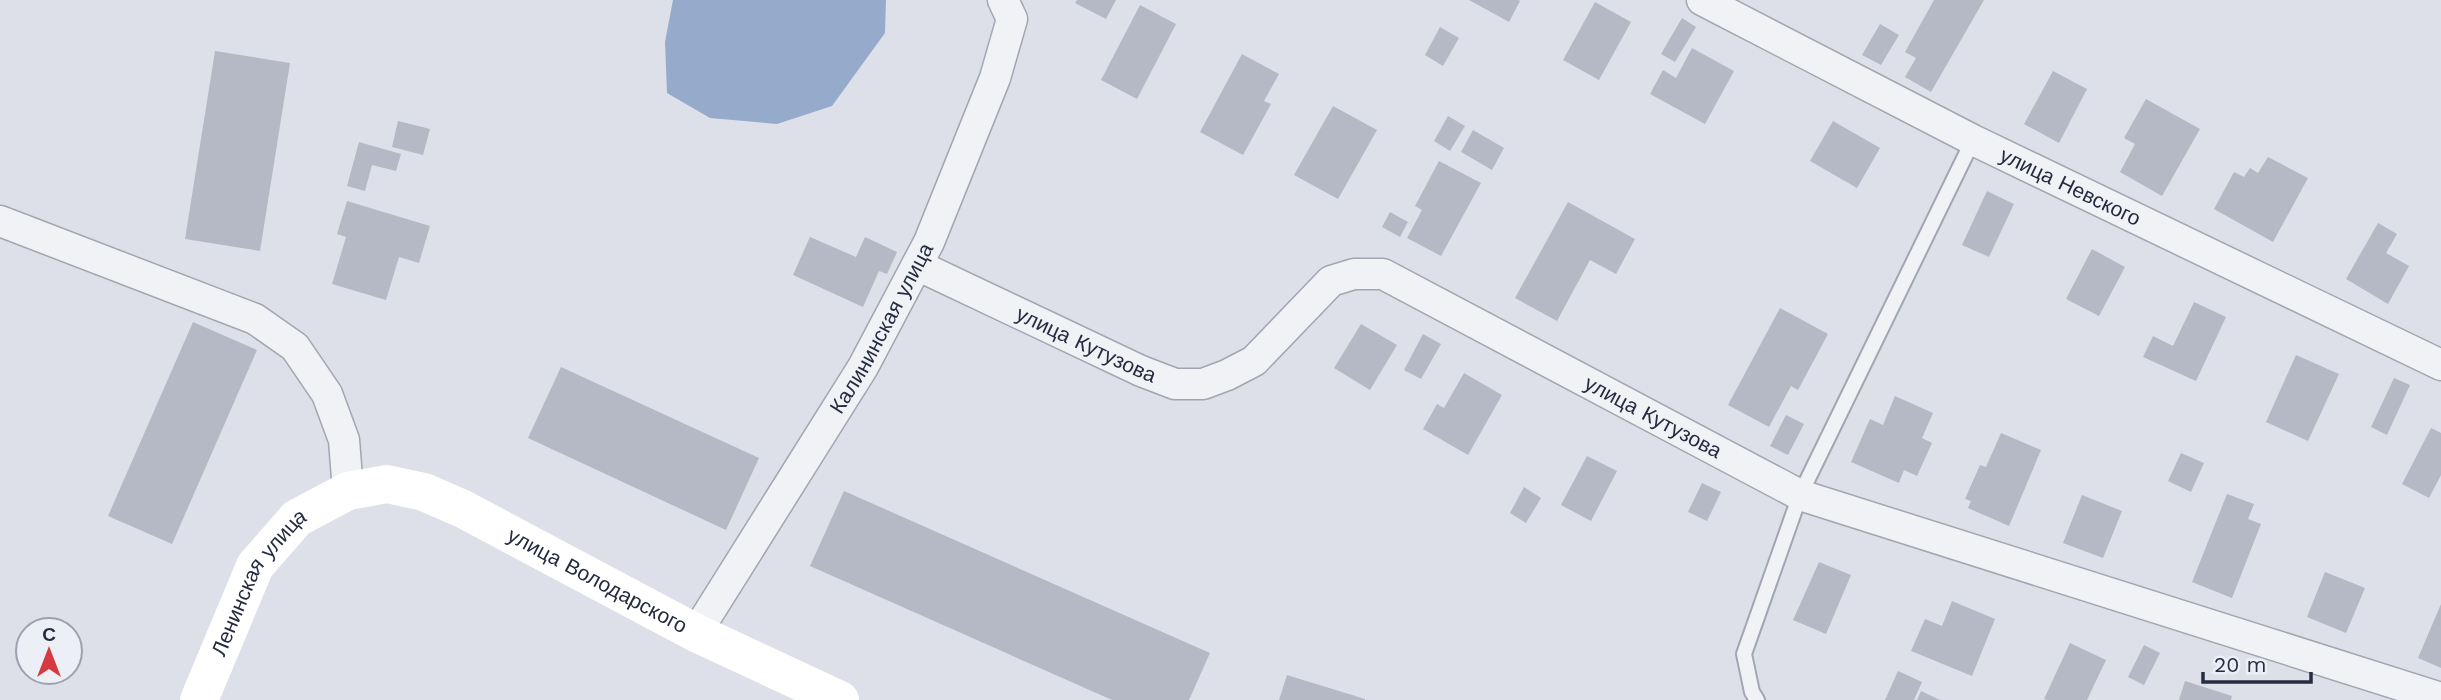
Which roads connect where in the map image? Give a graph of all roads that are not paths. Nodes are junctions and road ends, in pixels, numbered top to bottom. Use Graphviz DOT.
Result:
graph roads {
  1 [pos="1702,0"];
  2 [pos="1012,6"];
  3 [pos="1973,140"];
  4 [pos="0,221"];
  5 [pos="918,265"];
  6 [pos="2441,365"];
  7 [pos="348,491"];
  8 [pos="1800,495"];
  9 [pos="695,633"];
  10 [pos="2441,698"];
  11 [pos="199,700"];
  12 [pos="840,700"];
  13 [pos="1756,700"];
  1 -- 3 [label="street, улица Невского"];
  2 -- 5 [label="street, Калининская улица"];
  3 -- 6 [label="street, улица Невского"];
  3 -- 8 [label="lane"];
  4 -- 7 [label="street"];
  5 -- 8 [label="street, улица Кутузова"];
  5 -- 9 [label="street, Калининская улица"];
  7 -- 9 [label="main road, улица Володарского"];
  7 -- 11 [label="main road, Ленинская улица"];
  8 -- 10 [label="street, улица Кутузова"];
  8 -- 13 [label="lane"];
  9 -- 12 [label="main road, улица Володарского"];
}
